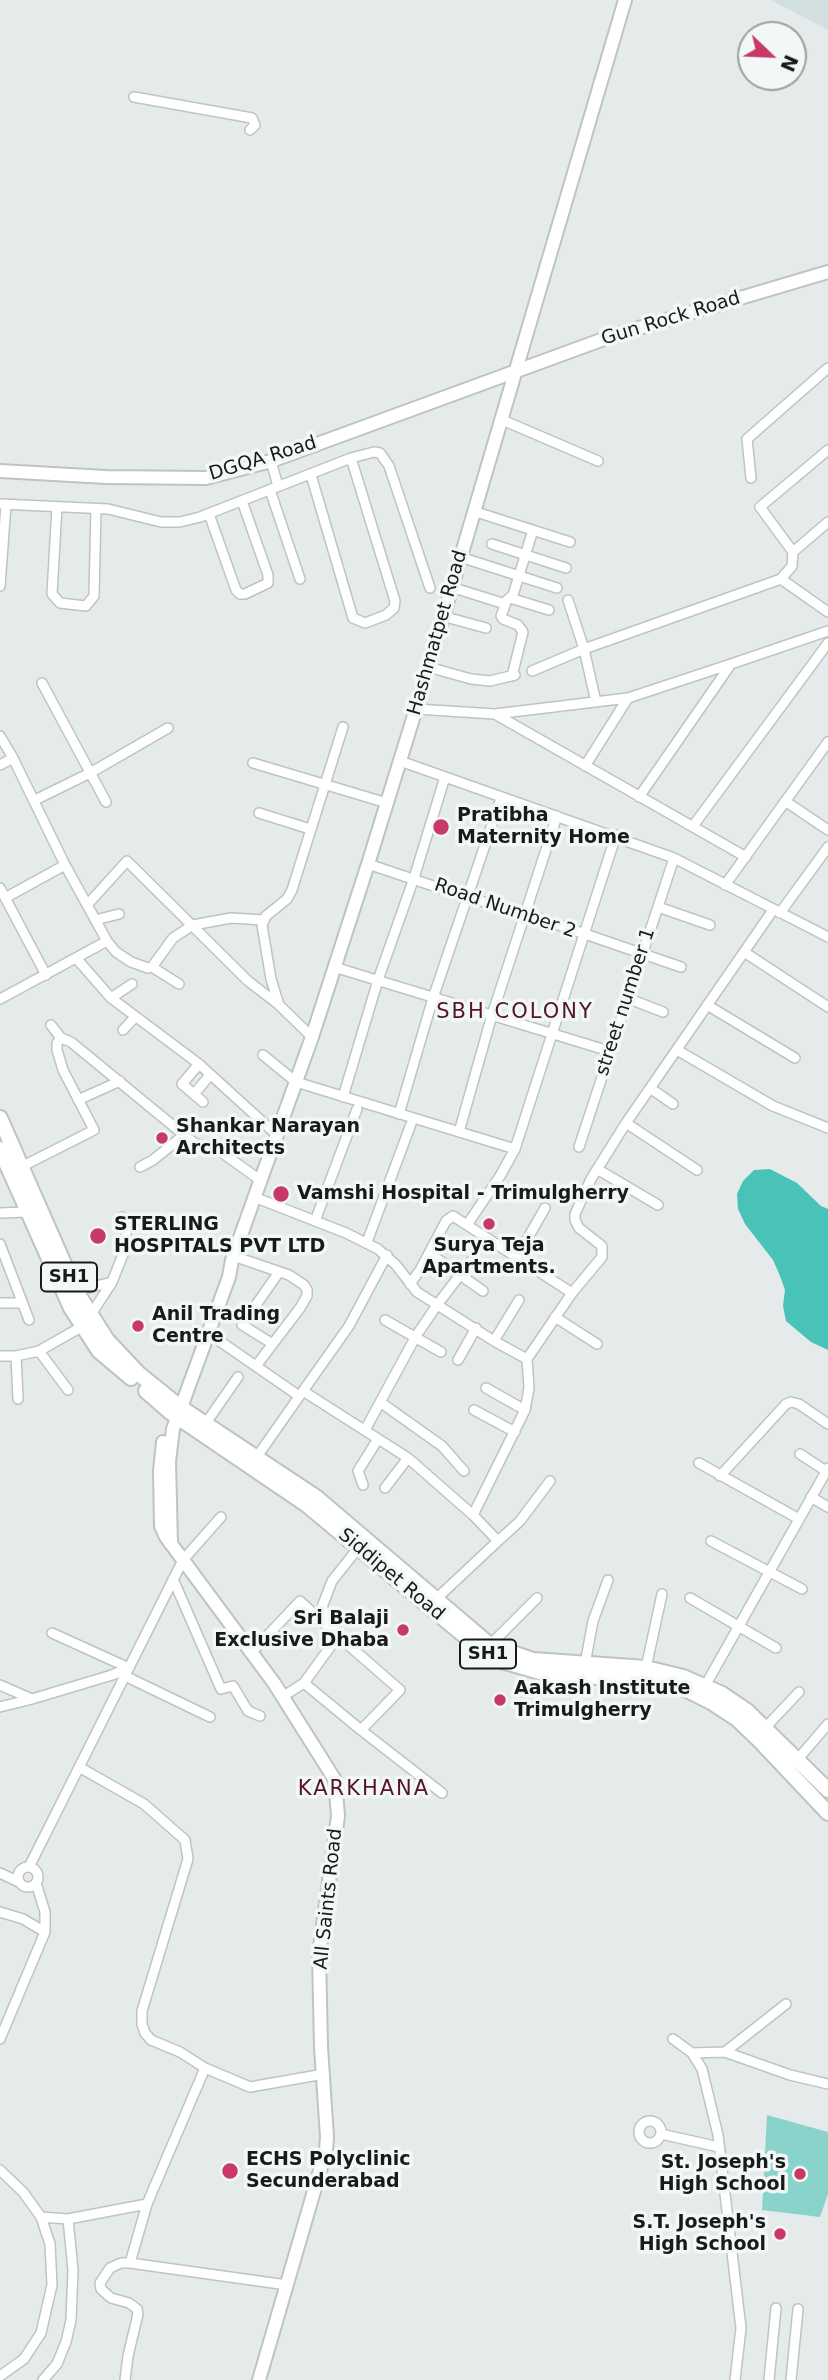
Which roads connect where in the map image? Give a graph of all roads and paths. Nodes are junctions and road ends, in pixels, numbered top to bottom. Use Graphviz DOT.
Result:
graph roads {
  1 [pos="625,0"];
  2 [pos="134,97"];
  3 [pos="250,130"];
  4 [pos="828,272"];
  5 [pos="828,368"];
  6 [pos="514,370"];
  7 [pos="500,419"];
  8 [pos="828,450"];
  9 [pos="351,458"];
  10 [pos="271,461"];
  11 [pos="598,461"];
  12 [pos="0,471"];
  13 [pos="311,475"];
  14 [pos="751,478"];
  15 [pos="274,488"];
  16 [pos="242,501"];
  17 [pos="3,505"];
  18 [pos="57,507"];
  19 [pos="96,509"];
  20 [pos="473,511"];
  21 [pos="209,514"];
  22 [pos="828,522"];
  23 [pos="533,530"];
  24 [pos="570,542"];
  25 [pos="492,544"];
  26 [pos="793,552"];
  27 [pos="525,555"];
  28 [pos="460,557"];
  29 [pos="566,568"];
  30 [pos="519,574"];
  31 [pos="300,579"];
  32 [pos="781,579"];
  33 [pos="0,586"];
  34 [pos="451,587"];
  35 [pos="430,588"];
  36 [pos="557,588"];
  37 [pos="568,600"];
  38 [pos="508,601"];
  39 [pos="548,610"];
  40 [pos="828,612"];
  41 [pos="442,617"];
  42 [pos="486,628"];
  43 [pos="828,631"];
  44 [pos="828,643"];
  45 [pos="584,649"];
  46 [pos="731,664"];
  47 [pos="428,667"];
  48 [pos="532,671"];
  49 [pos="42,683"];
  50 [pos="628,698"];
  51 [pos="596,702"];
  52 [pos="416,709"];
  53 [pos="495,714"];
  54 [pos="343,727"];
  55 [pos="168,728"];
  56 [pos="0,736"];
  57 [pos="828,743"];
  58 [pos="13,758"];
  59 [pos="400,761"];
  60 [pos="253,763"];
  61 [pos="0,765"];
  62 [pos="585,766"];
  63 [pos="90,773"];
  64 [pos="445,777"];
  65 [pos="325,785"];
  66 [pos="500,797"];
  67 [pos="639,797"];
  68 [pos="35,800"];
  69 [pos="785,801"];
  70 [pos="106,802"];
  71 [pos="387,803"];
  72 [pos="259,813"];
  73 [pos="557,816"];
  74 [pos="693,826"];
  75 [pos="310,829"];
  76 [pos="828,830"];
  77 [pos="616,835"];
  78 [pos="828,848"];
  79 [pos="746,857"];
  80 [pos="674,858"];
  81 [pos="368,864"];
  82 [pos="65,865"];
  83 [pos="414,878"];
  84 [pos="725,885"];
  85 [pos="0,888"];
  86 [pos="466,897"];
  87 [pos="5,898"];
  88 [pos="87,905"];
  89 [pos="658,907"];
  90 [pos="776,911"];
  91 [pos="119,914"];
  92 [pos="524,914"];
  93 [pos="95,920"];
  94 [pos="264,920"];
  95 [pos="193,925"];
  96 [pos="710,925"];
  97 [pos="582,935"];
  98 [pos="828,937"];
  99 [pos="107,941"];
  100 [pos="744,952"];
  101 [pos="641,955"];
  102 [pos="76,958"];
  103 [pos="152,967"];
  104 [pos="334,967"];
  105 [pos="681,967"];
  106 [pos="46,975"];
  107 [pos="378,980"];
  108 [pos="132,984"];
  109 [pos="179,984"];
  110 [pos="111,998"];
  111 [pos="433,998"];
  112 [pos="627,998"];
  113 [pos="0,999"];
  114 [pos="279,1004"];
  115 [pos="707,1005"];
  116 [pos="828,1007"];
  117 [pos="663,1012"];
  118 [pos="492,1015"];
  119 [pos="135,1017"];
  120 [pos="51,1025"];
  121 [pos="123,1030"];
  122 [pos="552,1035"];
  123 [pos="312,1037"];
  124 [pos="61,1038"];
  125 [pos="677,1050"];
  126 [pos="609,1051"];
  127 [pos="263,1055"];
  128 [pos="795,1058"];
  129 [pos="199,1064"];
  130 [pos="210,1075"];
  131 [pos="120,1081"];
  132 [pos="296,1082"];
  133 [pos="650,1088"];
  134 [pos="194,1094"];
  135 [pos="343,1097"];
  136 [pos="79,1100"];
  137 [pos="203,1102"];
  138 [pos="673,1104"];
  139 [pos="357,1109"];
  140 [pos="399,1114"];
  141 [pos="0,1118"];
  142 [pos="626,1123"];
  143 [pos="411,1124"];
  144 [pos="828,1128"];
  145 [pos="459,1132"];
  146 [pos="184,1135"];
  147 [pos="278,1136"];
  148 [pos="579,1147"];
  149 [pos="0,1149"];
  150 [pos="515,1149"];
  151 [pos="20,1167"];
  152 [pos="140,1167"];
  153 [pos="597,1169"];
  154 [pos="697,1170"];
  155 [pos="260,1180"];
  156 [pos="254,1197"];
  157 [pos="658,1205"];
  158 [pos="544,1208"];
  159 [pos="26,1212"];
  160 [pos="0,1213"];
  161 [pos="122,1217"];
  162 [pos="316,1221"];
  163 [pos="467,1225"];
  164 [pos="367,1242"];
  165 [pos="0,1244"];
  166 [pos="429,1253"];
  167 [pos="387,1255"];
  168 [pos="516,1257"];
  169 [pos="233,1258"];
  170 [pos="470,1262"];
  171 [pos="279,1272"];
  172 [pos="461,1275"];
  173 [pos="112,1282"];
  174 [pos="410,1284"];
  175 [pos="76,1291"];
  176 [pos="483,1291"];
  177 [pos="572,1293"];
  178 [pos="519,1300"];
  179 [pos="0,1303"];
  180 [pos="22,1303"];
  181 [pos="437,1305"];
  182 [pos="555,1317"];
  183 [pos="29,1320"];
  184 [pos="385,1320"];
  185 [pos="86,1321"];
  186 [pos="476,1328"];
  187 [pos="208,1333"];
  188 [pos="416,1336"];
  189 [pos="494,1341"];
  190 [pos="268,1342"];
  191 [pos="597,1344"];
  192 [pos="39,1351"];
  193 [pos="441,1352"];
  194 [pos="0,1356"];
  195 [pos="16,1356"];
  196 [pos="527,1359"];
  197 [pos="458,1360"];
  198 [pos="256,1366"];
  199 [pos="238,1377"];
  200 [pos="486,1388"];
  201 [pos="68,1390"];
  202 [pos="301,1393"];
  203 [pos="18,1399"];
  204 [pos="380,1402"];
  205 [pos="175,1409"];
  206 [pos="474,1410"];
  207 [pos="526,1410"];
  208 [pos="206,1423"];
  209 [pos="828,1424"];
  210 [pos="365,1430"];
  211 [pos="515,1433"];
  212 [pos="378,1439"];
  213 [pos="800,1454"];
  214 [pos="256,1458"];
  215 [pos="408,1458"];
  216 [pos="699,1463"];
  217 [pos="464,1471"];
  218 [pos="826,1474"];
  219 [pos="720,1476"];
  220 [pos="550,1481"];
  221 [pos="363,1485"];
  222 [pos="385,1488"];
  223 [pos="811,1497"];
  224 [pos="828,1507"];
  225 [pos="473,1515"];
  226 [pos="221,1517"];
  227 [pos="799,1519"];
  228 [pos="498,1541"];
  229 [pos="710,1541"];
  230 [pos="359,1547"];
  231 [pos="183,1560"];
  232 [pos="768,1571"];
  233 [pos="173,1579"];
  234 [pos="608,1580"];
  235 [pos="802,1589"];
  236 [pos="662,1594"];
  237 [pos="537,1598"];
  238 [pos="690,1598"];
  239 [pos="436,1599"];
  240 [pos="738,1626"];
  241 [pos="52,1633"];
  242 [pos="338,1636"];
  243 [pos="490,1645"];
  244 [pos="776,1648"];
  245 [pos="251,1653"];
  246 [pos="585,1664"];
  247 [pos="646,1668"];
  248 [pos="127,1672"];
  249 [pos="304,1683"];
  250 [pos="0,1685"];
  251 [pos="705,1686"];
  252 [pos="800,1692"];
  253 [pos="282,1696"];
  254 [pos="32,1699"];
  255 [pos="0,1707"];
  256 [pos="260,1716"];
  257 [pos="210,1717"];
  258 [pos="828,1724"];
  259 [pos="765,1728"];
  260 [pos="361,1730"];
  261 [pos="797,1759"];
  262 [pos="79,1767"];
  263 [pos="828,1790"];
  264 [pos="442,1793"];
  265 [pos="828,1813"];
  266 [pos="29,1867"];
  267 [pos="0,1873"];
  268 [pos="19,1882"];
  269 [pos="36,1883"];
  270 [pos="0,1912"];
  271 [pos="45,1932"];
  272 [pos="786,2004"];
  273 [pos="0,2039"];
  274 [pos="673,2039"];
  275 [pos="725,2052"];
  276 [pos="692,2053"];
  277 [pos="205,2068"];
  278 [pos="324,2074"];
  279 [pos="828,2084"];
  280 [pos="661,2134"];
  281 [pos="719,2147"];
  282 [pos="0,2170"];
  283 [pos="147,2204"];
  284 [pos="41,2217"];
  285 [pos="68,2219"];
  286 [pos="130,2263"];
  287 [pos="287,2285"];
  288 [pos="776,2308"];
  289 [pos="798,2309"];
  290 [pos="0,2376"];
  291 [pos="43,2380"];
  292 [pos="125,2380"];
  293 [pos="259,2380"];
  294 [pos="735,2380"];
  295 [pos="769,2380"];
  296 [pos="791,2380"];
  1 -- 6 [label="main road, Hashmatpet Road"];
  2 -- 3 [label="street"];
  4 -- 6 [label="main road, Gun Rock Road"];
  5 -- 14 [label="street"];
  6 -- 7 [label="main road, Hashmatpet Road"];
  6 -- 10 [label="main road, DGQA Road"];
  7 -- 11 [label="street"];
  7 -- 20 [label="main road, Hashmatpet Road"];
  8 -- 26 [label="street"];
  9 -- 13 [label="street"];
  9 -- 13 [label="street"];
  9 -- 35 [label="street"];
  10 -- 12 [label="main road, DGQA Road"];
  10 -- 15 [label="street"];
  13 -- 15 [label="street"];
  15 -- 16 [label="street"];
  15 -- 31 [label="street"];
  16 -- 21 [label="street"];
  16 -- 21 [label="street"];
  17 -- 18 [label="street"];
  17 -- 33 [label="street"];
  18 -- 19 [label="street"];
  18 -- 19 [label="street"];
  19 -- 21 [label="street"];
  20 -- 23 [label="street"];
  20 -- 28 [label="main road, Hashmatpet Road"];
  22 -- 26 [label="street"];
  23 -- 24 [label="street"];
  23 -- 27 [label="street"];
  25 -- 27 [label="street"];
  26 -- 32 [label="street"];
  27 -- 29 [label="street"];
  27 -- 30 [label="street"];
  28 -- 30 [label="street"];
  28 -- 34 [label="main road, Hashmatpet Road"];
  30 -- 36 [label="street"];
  30 -- 38 [label="street"];
  32 -- 40 [label="street"];
  32 -- 45 [label="street"];
  34 -- 38 [label="street"];
  34 -- 41 [label="main road, Hashmatpet Road"];
  37 -- 45 [label="street"];
  38 -- 39 [label="street"];
  38 -- 47 [label="street"];
  41 -- 42 [label="street"];
  41 -- 47 [label="main road, Hashmatpet Road"];
  43 -- 46 [label="street"];
  44 -- 74 [label="street"];
  45 -- 48 [label="street"];
  45 -- 51 [label="street"];
  46 -- 50 [label="street"];
  46 -- 67 [label="street"];
  47 -- 52 [label="main road, Hashmatpet Road"];
  49 -- 63 [label="street"];
  50 -- 51 [label="street"];
  50 -- 62 [label="street"];
  51 -- 53 [label="street"];
  52 -- 53 [label="street"];
  52 -- 59 [label="main road, Hashmatpet Road"];
  53 -- 62 [label="street"];
  54 -- 65 [label="street"];
  55 -- 63 [label="street"];
  56 -- 58 [label="street"];
  57 -- 69 [label="street"];
  58 -- 61 [label="street"];
  58 -- 68 [label="street"];
  59 -- 64 [label="street"];
  59 -- 71 [label="main road, Hashmatpet Road"];
  60 -- 65 [label="street"];
  62 -- 67 [label="street"];
  63 -- 68 [label="street"];
  63 -- 70 [label="street"];
  64 -- 66 [label="street"];
  64 -- 83 [label="street"];
  65 -- 71 [label="street"];
  65 -- 75 [label="street"];
  66 -- 73 [label="street"];
  66 -- 86 [label="street"];
  67 -- 74 [label="street"];
  68 -- 82 [label="street"];
  69 -- 76 [label="street"];
  69 -- 79 [label="street"];
  71 -- 81 [label="main road, Hashmatpet Road"];
  72 -- 75 [label="street"];
  73 -- 77 [label="street"];
  73 -- 92 [label="street"];
  74 -- 79 [label="street"];
  75 -- 94 [label="street"];
  77 -- 80 [label="street"];
  77 -- 97 [label="street"];
  78 -- 90 [label="street"];
  79 -- 84 [label="street"];
  80 -- 84 [label="street"];
  80 -- 89 [label="street, street number 1"];
  81 -- 83 [label="street, Road Number 2"];
  81 -- 104 [label="main road, Hashmatpet Road"];
  82 -- 87 [label="street"];
  82 -- 88 [label="street"];
  83 -- 86 [label="street, Road Number 2"];
  83 -- 107 [label="street"];
  84 -- 90 [label="street"];
  85 -- 87 [label="street"];
  86 -- 92 [label="street, Road Number 2"];
  86 -- 111 [label="street"];
  87 -- 106 [label="street"];
  88 -- 93 [label="street"];
  88 -- 95 [label="street"];
  89 -- 96 [label="street"];
  89 -- 101 [label="street, street number 1"];
  90 -- 98 [label="street"];
  90 -- 100 [label="street"];
  91 -- 93 [label="street"];
  92 -- 97 [label="street, Road Number 2"];
  92 -- 118 [label="street"];
  93 -- 99 [label="street"];
  94 -- 95 [label="street"];
  94 -- 114 [label="street"];
  95 -- 103 [label="street"];
  95 -- 114 [label="street"];
  97 -- 101 [label="street, Road Number 2"];
  97 -- 122 [label="street"];
  99 -- 102 [label="street"];
  99 -- 103 [label="street"];
  100 -- 115 [label="street"];
  100 -- 116 [label="street"];
  101 -- 105 [label="street, Road Number 2"];
  101 -- 112 [label="street, street number 1"];
  102 -- 106 [label="street"];
  102 -- 110 [label="street"];
  103 -- 109 [label="street"];
  104 -- 107 [label="street"];
  104 -- 123 [label="main road, Hashmatpet Road"];
  106 -- 113 [label="street"];
  107 -- 111 [label="street"];
  107 -- 135 [label="street"];
  108 -- 110 [label="street"];
  110 -- 119 [label="street"];
  111 -- 118 [label="street"];
  111 -- 140 [label="street"];
  112 -- 117 [label="street"];
  112 -- 126 [label="street, street number 1"];
  114 -- 123 [label="street"];
  115 -- 125 [label="street"];
  115 -- 128 [label="street"];
  118 -- 122 [label="street"];
  118 -- 145 [label="street"];
  119 -- 121 [label="street"];
  119 -- 129 [label="street"];
  120 -- 124 [label="street"];
  122 -- 126 [label="street"];
  122 -- 150 [label="street"];
  123 -- 132 [label="main road, Hashmatpet Road"];
  124 -- 131 [label="street"];
  124 -- 136 [label="street"];
  125 -- 133 [label="street"];
  125 -- 144 [label="street"];
  126 -- 148 [label="street, street number 1"];
  127 -- 132 [label="street"];
  129 -- 130 [label="street"];
  129 -- 134 [label="street"];
  130 -- 134 [label="street"];
  130 -- 147 [label="street"];
  131 -- 136 [label="street"];
  131 -- 146 [label="street"];
  132 -- 135 [label="street"];
  132 -- 147 [label="main road, Hashmatpet Road"];
  133 -- 138 [label="street"];
  133 -- 142 [label="street"];
  134 -- 137 [label="street"];
  135 -- 140 [label="street"];
  136 -- 151 [label="street"];
  139 -- 162 [label="street"];
  140 -- 145 [label="street"];
  141 -- 151 [label="main road, SH1"];
  142 -- 153 [label="street"];
  142 -- 154 [label="street"];
  143 -- 164 [label="street"];
  145 -- 150 [label="street"];
  146 -- 152 [label="street"];
  146 -- 155 [label="street"];
  147 -- 155 [label="main road, Hashmatpet Road"];
  149 -- 159 [label="main road, SH1"];
  150 -- 163 [label="street"];
  151 -- 175 [label="main road, SH1"];
  153 -- 157 [label="street"];
  153 -- 177 [label="street"];
  155 -- 156 [label="main road, Hashmatpet Road"];
  156 -- 162 [label="street"];
  156 -- 169 [label="main road, Hashmatpet Road"];
  158 -- 168 [label="street"];
  159 -- 160 [label="street"];
  159 -- 185 [label="main road, SH1"];
  161 -- 173 [label="street"];
  162 -- 164 [label="street"];
  163 -- 166 [label="street"];
  163 -- 168 [label="street"];
  164 -- 167 [label="street"];
  165 -- 180 [label="street"];
  166 -- 172 [label="street"];
  166 -- 174 [label="street"];
  167 -- 174 [label="street"];
  167 -- 202 [label="street"];
  168 -- 177 [label="street"];
  169 -- 171 [label="street"];
  169 -- 187 [label="main road, Hashmatpet Road"];
  169 -- 205 [label="main road, Hashmatpet Road"];
  170 -- 172 [label="street"];
  171 -- 190 [label="street"];
  171 -- 198 [label="street"];
  172 -- 176 [label="street"];
  172 -- 181 [label="street"];
  173 -- 175 [label="street"];
  173 -- 185 [label="street"];
  174 -- 181 [label="street"];
  175 -- 185 [label="main road, SH1"];
  177 -- 182 [label="street"];
  178 -- 189 [label="street"];
  179 -- 180 [label="street"];
  180 -- 183 [label="street"];
  181 -- 186 [label="street"];
  181 -- 188 [label="street"];
  182 -- 191 [label="street"];
  182 -- 196 [label="street"];
  184 -- 188 [label="street"];
  185 -- 192 [label="street"];
  185 -- 205 [label="main road, SH1"];
  186 -- 189 [label="street"];
  186 -- 197 [label="street"];
  187 -- 198 [label="street"];
  187 -- 205 [label="main road, Hashmatpet Road"];
  188 -- 193 [label="street"];
  188 -- 204 [label="street"];
  189 -- 196 [label="street"];
  192 -- 195 [label="street"];
  192 -- 201 [label="street"];
  194 -- 195 [label="street"];
  195 -- 203 [label="street"];
  196 -- 207 [label="street"];
  198 -- 202 [label="street"];
  199 -- 208 [label="street"];
  200 -- 207 [label="street"];
  202 -- 210 [label="street"];
  202 -- 214 [label="street"];
  204 -- 210 [label="street"];
  204 -- 217 [label="street"];
  205 -- 208 [label="main road, Siddipet Road / SH1"];
  205 -- 230 [label="main road, Siddipet Road / SH1"];
  205 -- 231 [label="main road, All Saints Road"];
  206 -- 211 [label="street"];
  207 -- 211 [label="street"];
  208 -- 214 [label="main road, Siddipet Road / SH1"];
  209 -- 219 [label="street"];
  210 -- 212 [label="street"];
  211 -- 225 [label="street"];
  212 -- 215 [label="street"];
  212 -- 221 [label="street"];
  213 -- 218 [label="street"];
  214 -- 239 [label="main road, Siddipet Road / SH1"];
  215 -- 222 [label="street"];
  215 -- 225 [label="street"];
  216 -- 219 [label="street"];
  218 -- 223 [label="street"];
  219 -- 227 [label="street"];
  220 -- 228 [label="street"];
  223 -- 224 [label="street"];
  223 -- 227 [label="street"];
  225 -- 228 [label="street"];
  226 -- 231 [label="street"];
  227 -- 232 [label="street"];
  228 -- 239 [label="street"];
  229 -- 232 [label="street"];
  230 -- 242 [label="street"];
  230 -- 265 [label="main road, Siddipet Road / SH1"];
  231 -- 233 [label="street"];
  231 -- 245 [label="main road, All Saints Road"];
  232 -- 235 [label="street"];
  232 -- 240 [label="street"];
  233 -- 248 [label="street"];
  233 -- 256 [label="street"];
  234 -- 246 [label="street"];
  236 -- 247 [label="street"];
  237 -- 243 [label="street"];
  238 -- 240 [label="street"];
  239 -- 243 [label="main road, Siddipet Road / SH1"];
  240 -- 244 [label="street"];
  240 -- 251 [label="street"];
  241 -- 248 [label="street"];
  242 -- 245 [label="street"];
  242 -- 249 [label="street"];
  242 -- 260 [label="street"];
  243 -- 246 [label="main road, Siddipet Road / SH1"];
  245 -- 253 [label="main road, All Saints Road"];
  246 -- 247 [label="main road, Siddipet Road / SH1"];
  247 -- 251 [label="main road, Siddipet Road / SH1"];
  248 -- 254 [label="street"];
  248 -- 257 [label="street"];
  248 -- 262 [label="street"];
  249 -- 253 [label="street"];
  249 -- 260 [label="street"];
  250 -- 254 [label="street"];
  251 -- 259 [label="main road, Siddipet Road / SH1"];
  252 -- 259 [label="street"];
  253 -- 278 [label="main road, All Saints Road"];
  254 -- 255 [label="street"];
  258 -- 261 [label="street"];
  259 -- 261 [label="main road, Siddipet Road / SH1"];
  260 -- 264 [label="street"];
  261 -- 263 [label="main road, Siddipet Road / SH1"];
  262 -- 266 [label="street"];
  262 -- 277 [label="street"];
  266 -- 268 [label="street"];
  266 -- 269 [label="street"];
  267 -- 268 [label="street"];
  268 -- 269 [label="street"];
  269 -- 271 [label="street"];
  270 -- 271 [label="street"];
  271 -- 273 [label="street"];
  272 -- 275 [label="street"];
  274 -- 276 [label="street"];
  275 -- 276 [label="street"];
  275 -- 279 [label="street"];
  276 -- 281 [label="street"];
  277 -- 278 [label="street"];
  277 -- 283 [label="street"];
  278 -- 287 [label="main road, All Saints Road"];
  280 -- 281 [label="street"];
  281 -- 294 [label="street"];
  282 -- 284 [label="street"];
  283 -- 285 [label="street"];
  283 -- 286 [label="street"];
  284 -- 285 [label="street"];
  284 -- 290 [label="street"];
  285 -- 291 [label="street"];
  286 -- 287 [label="street"];
  286 -- 292 [label="street"];
  287 -- 293 [label="main road, All Saints Road"];
  288 -- 295 [label="street"];
  289 -- 296 [label="street"];
}
